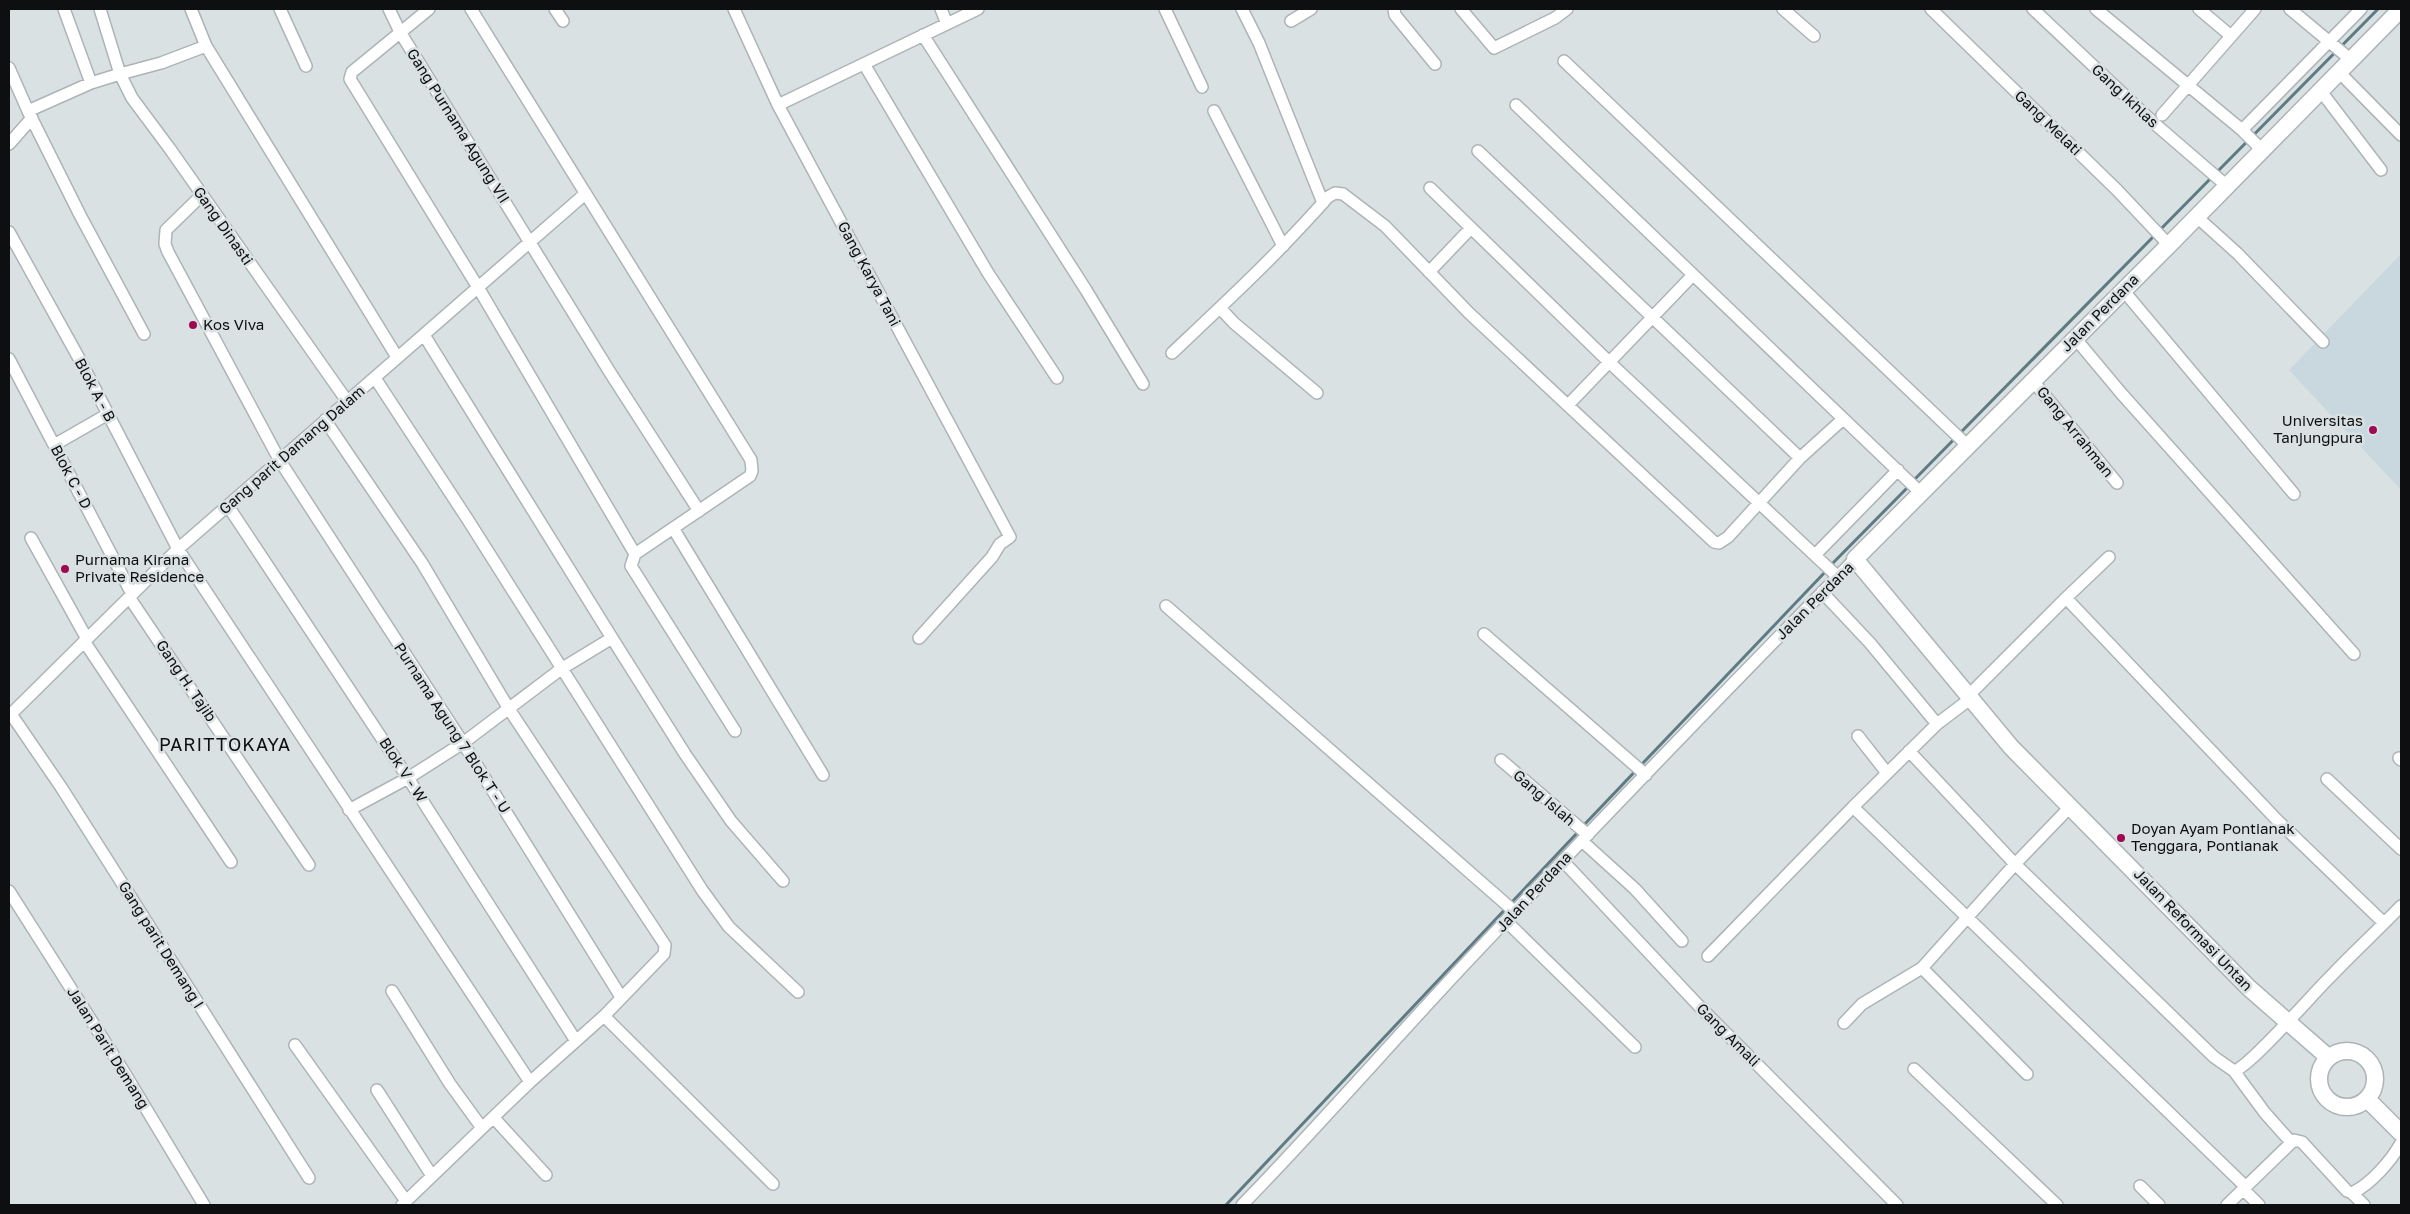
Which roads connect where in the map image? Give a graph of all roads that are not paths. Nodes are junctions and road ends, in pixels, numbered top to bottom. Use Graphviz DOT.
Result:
graph roads {
  1 [pos="64,9"];
  2 [pos="100,9"];
  3 [pos="191,9"];
  4 [pos="280,9"];
  5 [pos="389,9"];
  6 [pos="429,9"];
  7 [pos="471,9"];
  8 [pos="555,9"];
  9 [pos="734,9"];
  10 [pos="941,9"];
  11 [pos="978,9"];
  12 [pos="1166,9"];
  13 [pos="1242,9"];
  14 [pos="1311,9"];
  15 [pos="1394,9"];
  16 [pos="1461,9"];
  17 [pos="1566,9"];
  18 [pos="1783,9"];
  19 [pos="1931,9"];
  20 [pos="2033,9"];
  21 [pos="2096,9"];
  22 [pos="2200,9"];
  23 [pos="2255,9"];
  24 [pos="2290,9"];
  25 [pos="2361,9"];
  26 [pos="2401,9"];
  27 [pos="563,21"];
  28 [pos="1291,21"];
  29 [pos="947,24"];
  30 [pos="400,32"];
  31 [pos="923,35"];
  32 [pos="1814,36"];
  33 [pos="2231,36"];
  34 [pos="2331,42"];
  35 [pos="206,46"];
  36 [pos="2349,58"];
  37 [pos="1564,61"];
  38 [pos="864,64"];
  39 [pos="1435,64"];
  40 [pos="306,66"];
  41 [pos="9,68"];
  42 [pos="2338,71"];
  43 [pos="120,74"];
  44 [pos="91,83"];
  45 [pos="2187,86"];
  46 [pos="1202,87"];
  47 [pos="2320,90"];
  48 [pos="778,105"];
  49 [pos="1516,105"];
  50 [pos="1214,112"];
  51 [pos="30,115"];
  52 [pos="2162,115"];
  53 [pos="2243,131"];
  54 [pos="2401,135"];
  55 [pos="9,144"];
  56 [pos="2260,147"];
  57 [pos="1478,151"];
  58 [pos="2381,170"];
  59 [pos="2224,183"];
  60 [pos="1430,188"];
  61 [pos="585,194"];
  62 [pos="202,195"];
  63 [pos="1323,203"];
  64 [pos="2197,217"];
  65 [pos="1471,228"];
  66 [pos="9,232"];
  67 [pos="530,242"];
  68 [pos="2166,242"];
  69 [pos="1283,246"];
  70 [pos="1429,272"];
  71 [pos="1692,276"];
  72 [pos="479,289"];
  73 [pos="2123,290"];
  74 [pos="1220,308"];
  75 [pos="1651,317"];
  76 [pos="144,334"];
  77 [pos="424,335"];
  78 [pos="2075,338"];
  79 [pos="2324,342"];
  80 [pos="1172,353"];
  81 [pos="397,357"];
  82 [pos="9,359"];
  83 [pos="1608,361"];
  84 [pos="375,378"];
  85 [pos="1057,378"];
  86 [pos="2034,381"];
  87 [pos="1143,384"];
  88 [pos="1317,393"];
  89 [pos="347,402"];
  90 [pos="1569,404"];
  91 [pos="108,414"];
  92 [pos="325,420"];
  93 [pos="1842,420"];
  94 [pos="1967,444"];
  95 [pos="54,445"];
  96 [pos="1800,458"];
  97 [pos="280,460"];
  98 [pos="1899,471"];
  99 [pos="2116,483"];
  100 [pos="1919,491"];
  101 [pos="2294,494"];
  102 [pos="1759,503"];
  103 [pos="228,506"];
  104 [pos="699,511"];
  105 [pos="673,528"];
  106 [pos="31,538"];
  107 [pos="178,549"];
  108 [pos="635,554"];
  109 [pos="2109,557"];
  110 [pos="1856,559"];
  111 [pos="1827,567"];
  112 [pos="1822,592"];
  113 [pos="131,595"];
  114 [pos="2066,598"];
  115 [pos="1166,606"];
  116 [pos="1484,634"];
  117 [pos="612,638"];
  118 [pos="919,638"];
  119 [pos="85,640"];
  120 [pos="2354,654"];
  121 [pos="561,668"];
  122 [pos="1969,697"];
  123 [pos="510,709"];
  124 [pos="10,715"];
  125 [pos="1937,724"];
  126 [pos="735,731"];
  127 [pos="1858,736"];
  128 [pos="463,743"];
  129 [pos="1909,751"];
  130 [pos="1501,760"];
  131 [pos="1887,773"];
  132 [pos="1645,774"];
  133 [pos="823,775"];
  134 [pos="408,778"];
  135 [pos="2327,780"];
  136 [pos="2071,806"];
  137 [pos="1853,808"];
  138 [pos="349,810"];
  139 [pos="1585,838"];
  140 [pos="2401,849"];
  141 [pos="1563,861"];
  142 [pos="231,862"];
  143 [pos="2015,864"];
  144 [pos="309,865"];
  145 [pos="783,881"];
  146 [pos="9,891"];
  147 [pos="2401,906"];
  148 [pos="1510,908"];
  149 [pos="1969,917"];
  150 [pos="1506,921"];
  151 [pos="2384,923"];
  152 [pos="1682,941"];
  153 [pos="1708,956"];
  154 [pos="1922,968"];
  155 [pos="392,991"];
  156 [pos="798,992"];
  157 [pos="621,996"];
  158 [pos="604,1016"];
  159 [pos="2286,1022"];
  160 [pos="1844,1024"];
  161 [pos="574,1038"];
  162 [pos="295,1045"];
  163 [pos="1635,1047"];
  164 [pos="2328,1057"];
  165 [pos="1914,1069"];
  166 [pos="2234,1070"];
  167 [pos="2027,1074"];
  168 [pos="530,1082"];
  169 [pos="377,1090"];
  170 [pos="2367,1099"];
  171 [pos="494,1118"];
  172 [pos="482,1128"];
  173 [pos="2401,1133"];
  174 [pos="2290,1141"];
  175 [pos="2401,1143"];
  176 [pos="546,1175"];
  177 [pos="432,1176"];
  178 [pos="309,1178"];
  179 [pos="773,1184"];
  180 [pos="2140,1186"];
  181 [pos="2244,1188"];
  182 [pos="2352,1193"];
  183 [pos="404,1203"];
  184 [pos="204,1205"];
  185 [pos="1242,1205"];
  186 [pos="1897,1205"];
  187 [pos="2057,1205"];
  188 [pos="2159,1205"];
  189 [pos="2227,1205"];
  190 [pos="2259,1205"];
  191 [pos="2364,1205"];
  1 -- 44 [label="street"];
  2 -- 43 [label="street, Gang Dinasti"];
  3 -- 35 [label="street"];
  4 -- 40 [label="street"];
  5 -- 30 [label="street, Gang Purnama Agung VII"];
  6 -- 30 [label="street"];
  7 -- 61 [label="street"];
  8 -- 27 [label="street"];
  9 -- 48 [label="street, Gang Karya Tani"];
  10 -- 29 [label="street"];
  11 -- 29 [label="street"];
  12 -- 46 [label="street"];
  13 -- 63 [label="street"];
  14 -- 28 [label="street"];
  15 -- 39 [label="street"];
  16 -- 17 [label="street"];
  18 -- 32 [label="street"];
  19 -- 68 [label="street, Gang Melati"];
  20 -- 59 [label="street, Gang Ikhlas"];
  21 -- 45 [label="street"];
  22 -- 33 [label="street"];
  23 -- 33 [label="street"];
  24 -- 34 [label="street"];
  25 -- 34 [label="street"];
  26 -- 36 [label="street, Jalan Perdana"];
  29 -- 31 [label="street"];
  30 -- 67 [label="street, Gang Purnama Agung VII"];
  30 -- 72 [label="street"];
  31 -- 38 [label="street"];
  31 -- 87 [label="street"];
  33 -- 45 [label="street"];
  34 -- 36 [label="street"];
  34 -- 53 [label="street"];
  35 -- 43 [label="street"];
  35 -- 81 [label="street"];
  36 -- 42 [label="street, Jalan Perdana"];
  37 -- 94 [label="street"];
  38 -- 48 [label="street"];
  38 -- 85 [label="street"];
  41 -- 51 [label="street"];
  42 -- 47 [label="street, Jalan Perdana"];
  42 -- 54 [label="street"];
  43 -- 44 [label="street"];
  43 -- 62 [label="street, Gang Dinasti"];
  44 -- 51 [label="street"];
  45 -- 52 [label="street"];
  45 -- 53 [label="street"];
  47 -- 56 [label="street, Jalan Perdana"];
  47 -- 58 [label="street"];
  48 -- 118 [label="street, Gang Karya Tani"];
  49 -- 71 [label="street"];
  50 -- 69 [label="street"];
  51 -- 55 [label="street"];
  51 -- 76 [label="street"];
  53 -- 56 [label="street"];
  56 -- 59 [label="street, Jalan Perdana"];
  57 -- 75 [label="street"];
  59 -- 64 [label="street, Jalan Perdana"];
  60 -- 65 [label="street"];
  61 -- 67 [label="street, Gang parit Damang Dalam"];
  61 -- 104 [label="street"];
  62 -- 89 [label="street, Gang Dinasti"];
  62 -- 97 [label="street, Purnama Agung 7 Blok T - U"];
  63 -- 69 [label="street"];
  63 -- 70 [label="street"];
  64 -- 68 [label="street, Jalan Perdana"];
  64 -- 79 [label="street"];
  65 -- 70 [label="street"];
  65 -- 83 [label="street"];
  66 -- 91 [label="street, Blok A - B"];
  67 -- 72 [label="street, Gang parit Damang Dalam"];
  67 -- 104 [label="street, Gang Purnama Agung VII"];
  68 -- 73 [label="street, Jalan Perdana"];
  69 -- 74 [label="street"];
  70 -- 90 [label="street"];
  71 -- 75 [label="street"];
  71 -- 93 [label="street"];
  72 -- 77 [label="street, Gang parit Damang Dalam"];
  72 -- 108 [label="street"];
  73 -- 78 [label="street, Jalan Perdana"];
  73 -- 101 [label="street"];
  74 -- 80 [label="street"];
  74 -- 88 [label="street"];
  75 -- 83 [label="street"];
  75 -- 96 [label="street"];
  77 -- 81 [label="street, Gang parit Damang Dalam"];
  77 -- 117 [label="street"];
  78 -- 86 [label="street, Jalan Perdana"];
  78 -- 120 [label="street"];
  81 -- 84 [label="street, Gang parit Damang Dalam"];
  82 -- 95 [label="street, Blok C - D"];
  83 -- 90 [label="street"];
  83 -- 102 [label="street"];
  84 -- 89 [label="street, Gang parit Damang Dalam"];
  84 -- 121 [label="street"];
  86 -- 94 [label="street, Jalan Perdana"];
  86 -- 99 [label="street, Gang Arrahman"];
  89 -- 92 [label="street, Gang parit Damang Dalam"];
  90 -- 102 [label="street"];
  91 -- 95 [label="street"];
  91 -- 107 [label="street, Blok A - B"];
  92 -- 97 [label="street, Gang parit Damang Dalam"];
  92 -- 123 [label="street"];
  93 -- 96 [label="street"];
  93 -- 98 [label="street"];
  94 -- 100 [label="street, Jalan Perdana"];
  95 -- 113 [label="street, Blok C - D"];
  96 -- 102 [label="street"];
  97 -- 103 [label="street, Gang parit Damang Dalam"];
  97 -- 128 [label="street, Purnama Agung 7 Blok T - U"];
  98 -- 100 [label="street"];
  98 -- 111 [label="street"];
  100 -- 110 [label="street, Jalan Perdana"];
  102 -- 111 [label="street"];
  103 -- 107 [label="street, Gang parit Damang Dalam"];
  103 -- 134 [label="street, Blok V - W"];
  104 -- 105 [label="street"];
  105 -- 108 [label="street"];
  105 -- 133 [label="street"];
  106 -- 119 [label="street"];
  107 -- 113 [label="street, Gang parit Damang Dalam"];
  107 -- 138 [label="street, Blok A - B"];
  108 -- 126 [label="street"];
  109 -- 114 [label="street"];
  110 -- 111 [label="street, Jalan Perdana"];
  110 -- 122 [label="street, Jalan Reformasi Untan"];
  111 -- 112 [label="street, Jalan Perdana"];
  112 -- 125 [label="street"];
  112 -- 132 [label="street, Jalan Perdana"];
  113 -- 119 [label="street, Gang parit Damang Dalam"];
  113 -- 144 [label="street, Gang H. Tajib"];
  114 -- 122 [label="street"];
  114 -- 151 [label="street"];
  115 -- 148 [label="street"];
  116 -- 132 [label="street"];
  117 -- 121 [label="street"];
  117 -- 145 [label="street"];
  119 -- 124 [label="street, Gang parit Damang Dalam"];
  119 -- 142 [label="street"];
  121 -- 123 [label="street"];
  121 -- 156 [label="street"];
  122 -- 125 [label="street"];
  122 -- 136 [label="street, Jalan Reformasi Untan"];
  123 -- 128 [label="street"];
  123 -- 157 [label="street"];
  124 -- 178 [label="street, Gang parit Demang I"];
  125 -- 129 [label="street"];
  127 -- 131 [label="street"];
  128 -- 134 [label="street"];
  128 -- 157 [label="street, Purnama Agung 7 Blok T - U"];
  129 -- 131 [label="street"];
  129 -- 143 [label="street"];
  130 -- 139 [label="street, Gang Islah"];
  131 -- 137 [label="street"];
  132 -- 139 [label="street, Jalan Perdana"];
  134 -- 138 [label="street"];
  134 -- 161 [label="street, Blok V - W"];
  135 -- 140 [label="street"];
  136 -- 143 [label="street"];
  136 -- 159 [label="street, Jalan Reformasi Untan"];
  137 -- 149 [label="street"];
  137 -- 153 [label="street"];
  138 -- 168 [label="street, Blok A - B"];
  139 -- 141 [label="street, Jalan Perdana"];
  139 -- 152 [label="street, Gang Islah"];
  141 -- 148 [label="street, Jalan Perdana"];
  141 -- 186 [label="street, Gang Amali"];
  143 -- 149 [label="street"];
  143 -- 166 [label="street"];
  146 -- 184 [label="street, Jalan Parit Demang"];
  147 -- 151 [label="street"];
  148 -- 150 [label="street, Jalan Perdana"];
  149 -- 154 [label="street"];
  149 -- 181 [label="street"];
  150 -- 163 [label="street"];
  150 -- 185 [label="street, Jalan Perdana"];
  151 -- 159 [label="street"];
  154 -- 160 [label="street"];
  154 -- 167 [label="street"];
  155 -- 172 [label="street"];
  157 -- 158 [label="street"];
  158 -- 161 [label="street"];
  158 -- 179 [label="street"];
  159 -- 164 [label="street, Jalan Reformasi Untan"];
  159 -- 166 [label="street"];
  161 -- 168 [label="street"];
  162 -- 183 [label="street"];
  164 -- 170 [label="street"];
  164 -- 170 [label="street"];
  165 -- 187 [label="street"];
  166 -- 174 [label="street"];
  168 -- 171 [label="street"];
  169 -- 177 [label="street"];
  170 -- 173 [label="street"];
  171 -- 172 [label="street"];
  171 -- 176 [label="street"];
  172 -- 177 [label="street"];
  174 -- 181 [label="street"];
  174 -- 182 [label="street"];
  175 -- 182 [label="street"];
  177 -- 183 [label="street"];
  180 -- 188 [label="street"];
  181 -- 189 [label="street"];
  181 -- 190 [label="street"];
  182 -- 191 [label="street"];
}
